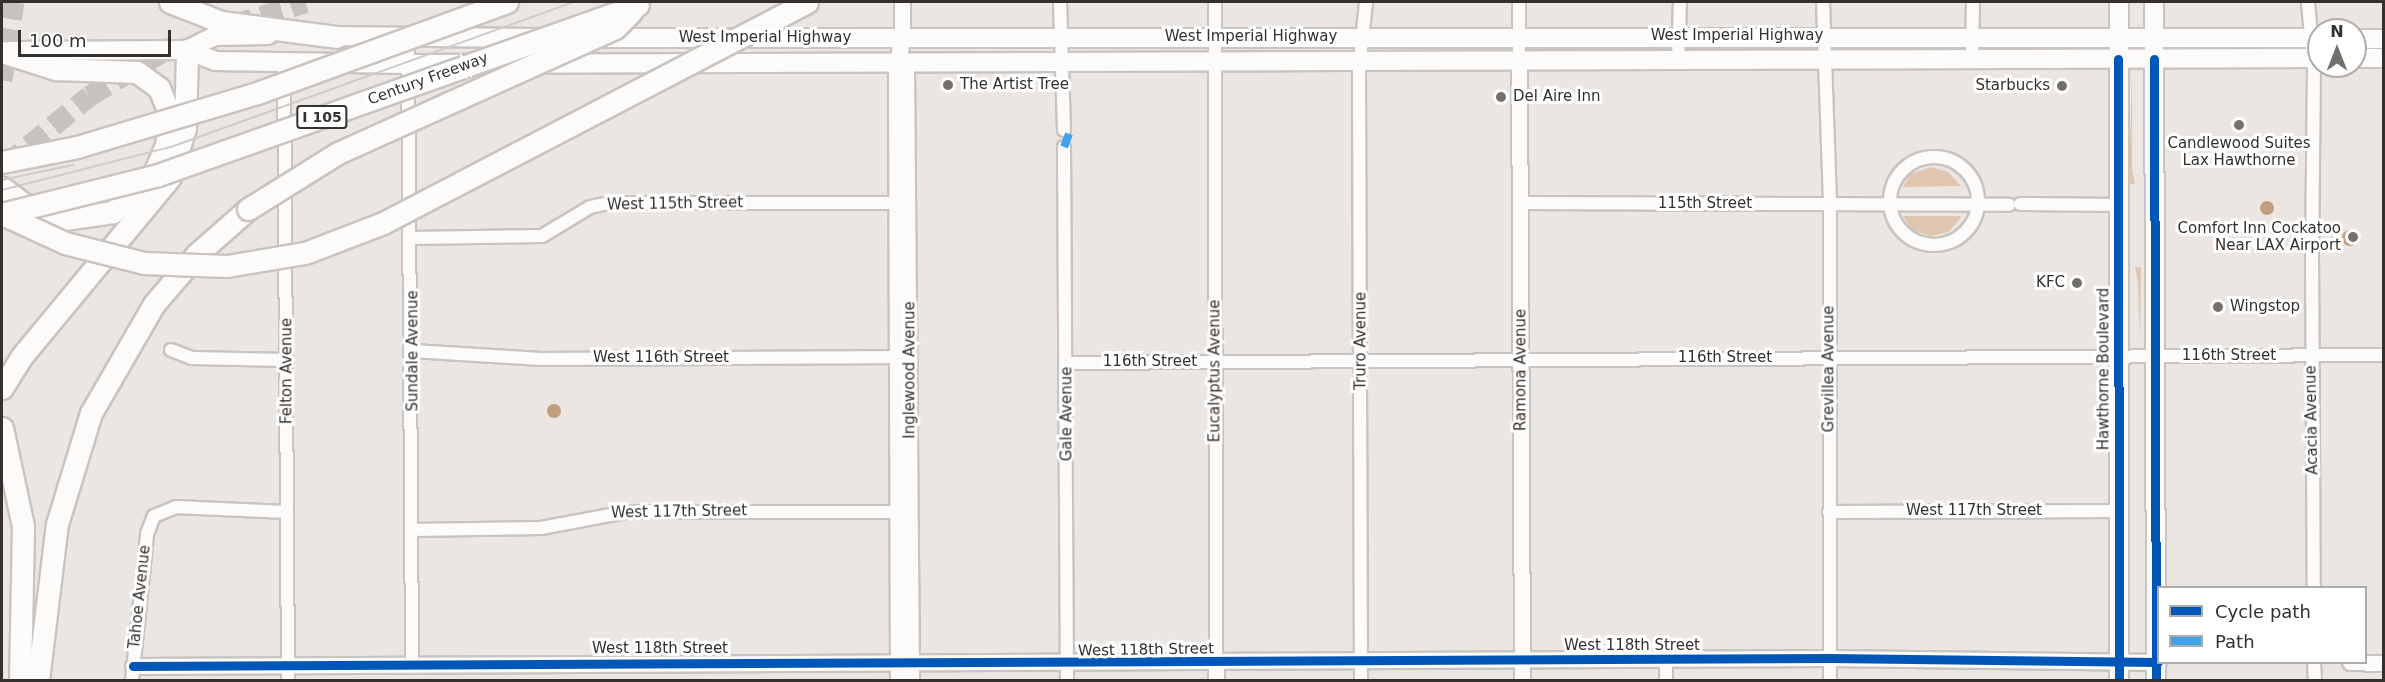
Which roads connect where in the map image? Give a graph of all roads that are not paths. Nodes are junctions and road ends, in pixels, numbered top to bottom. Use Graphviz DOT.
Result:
graph roads {
  1 [pos="170,2"];
  2 [pos="507,2"];
  3 [pos="807,2"];
  4 [pos="902,2"];
  5 [pos="1060,2"];
  6 [pos="1215,2"];
  7 [pos="1366,2"];
  8 [pos="1519,2"];
  9 [pos="1680,2"];
  10 [pos="1823,2"];
  11 [pos="1973,2"];
  12 [pos="2119,2"];
  13 [pos="2154,2"];
  14 [pos="2308,2"];
  15 [pos="643,3"];
  16 [pos="2311,18"];
  17 [pos="1366,36"];
  18 [pos="1679,36"];
  19 [pos="1824,36"];
  20 [pos="1971,36"];
  21 [pos="2118,36"];
  22 [pos="2154,36"];
  23 [pos="336,37"];
  24 [pos="902,38"];
  25 [pos="1061,38"];
  26 [pos="1215,38"];
  27 [pos="1519,38"];
  28 [pos="2307,38"];
  29 [pos="408,39"];
  30 [pos="2367,39"];
  31 [pos="2384,39"];
  32 [pos="187,50"];
  33 [pos="2,52"];
  34 [pos="1827,58"];
  35 [pos="1972,58"];
  36 [pos="2118,58"];
  37 [pos="2307,58"];
  38 [pos="2367,58"];
  39 [pos="2384,58"];
  40 [pos="1064,59"];
  41 [pos="1362,59"];
  42 [pos="1678,59"];
  43 [pos="2154,59"];
  44 [pos="902,60"];
  45 [pos="1519,60"];
  46 [pos="1213,61"];
  47 [pos="284,62"];
  48 [pos="408,64"];
  49 [pos="2315,78"];
  50 [pos="1064,130"];
  51 [pos="1064,147"];
  52 [pos="2,162"];
  53 [pos="2,188"];
  54 [pos="903,203"];
  55 [pos="1521,203"];
  56 [pos="1830,204"];
  57 [pos="1890,204"];
  58 [pos="1979,205"];
  59 [pos="2119,205"];
  60 [pos="2,214"];
  61 [pos="412,238"];
  62 [pos="171,350"];
  63 [pos="413,351"];
  64 [pos="2120,356"];
  65 [pos="2156,356"];
  66 [pos="2311,356"];
  67 [pos="2384,356"];
  68 [pos="904,357"];
  69 [pos="1362,357"];
  70 [pos="1521,358"];
  71 [pos="1829,358"];
  72 [pos="1215,359"];
  73 [pos="287,360"];
  74 [pos="1067,363"];
  75 [pos="2,388"];
  76 [pos="2,428"];
  77 [pos="2119,511"];
  78 [pos="287,512"];
  79 [pos="905,512"];
  80 [pos="1829,512"];
  81 [pos="412,530"];
  82 [pos="2314,586"];
  83 [pos="1830,658"];
  84 [pos="1522,661"];
  85 [pos="1666,662"];
  86 [pos="2119,662"];
  87 [pos="2157,662"];
  88 [pos="1361,663"];
  89 [pos="2367,663"];
  90 [pos="2384,663"];
  91 [pos="412,664"];
  92 [pos="1216,664"];
  93 [pos="2314,664"];
  94 [pos="133,673"];
  95 [pos="288,673"];
  96 [pos="905,673"];
  97 [pos="1067,673"];
  98 [pos="20,681"];
  99 [pos="38,681"];
  100 [pos="1216,681"];
  101 [pos="1361,681"];
  102 [pos="1522,681"];
  103 [pos="1666,681"];
  104 [pos="1830,681"];
  105 [pos="2120,681"];
  106 [pos="2156,681"];
  107 [pos="2314,681"];
  1 -- 23 [label="highway"];
  2 -- 52 [label="highway, bridge"];
  3 -- 60 [label="highway, bridge"];
  4 -- 24 [label="street"];
  5 -- 25 [label="street"];
  6 -- 26 [label="street, Eucalyptus Avenue"];
  7 -- 17 [label="street, Truro Avenue"];
  8 -- 27 [label="street"];
  9 -- 18 [label="street"];
  10 -- 19 [label="street, Grevillea Avenue"];
  11 -- 20 [label="street"];
  12 -- 21 [label="main road, Hawthorne Boulevard"];
  13 -- 22 [label="main road"];
  14 -- 16 [label="street, Acacia Avenue"];
  15 -- 60 [label="highway, Century Freeway / I 105, bridge"];
  15 -- 99 [label="highway, bridge"];
  17 -- 26 [label="main road, West Imperial Highway"];
  17 -- 27 [label="main road, West Imperial Highway"];
  17 -- 41 [label="street, Truro Avenue"];
  18 -- 19 [label="main road, West Imperial Highway"];
  18 -- 27 [label="main road, West Imperial Highway"];
  18 -- 42 [label="street"];
  19 -- 20 [label="main road, West Imperial Highway"];
  19 -- 34 [label="street, Grevillea Avenue"];
  20 -- 21 [label="main road, West Imperial Highway"];
  20 -- 35 [label="street"];
  21 -- 22 [label="main road, West Imperial Highway"];
  21 -- 36 [label="main road, Hawthorne Boulevard"];
  22 -- 28 [label="main road, West Imperial Highway"];
  22 -- 43 [label="main road"];
  23 -- 29 [label="main road, West Imperial Highway"];
  23 -- 32 [label="main road, West Imperial Highway"];
  24 -- 25 [label="main road, West Imperial Highway"];
  24 -- 29 [label="main road, West Imperial Highway"];
  24 -- 44 [label="main road, Inglewood Avenue"];
  25 -- 26 [label="main road, West Imperial Highway"];
  25 -- 40 [label="street"];
  26 -- 46 [label="street, Eucalyptus Avenue"];
  27 -- 45 [label="street"];
  29 -- 48 [label="street, Sundale Avenue"];
  30 -- 31 [label="main road"];
  32 -- 33 [label="main road, West Imperial Highway"];
  32 -- 47 [label="main road, West Imperial Highway"];
  32 -- 75 [label="highway"];
  33 -- 53 [label="highway"];
  34 -- 35 [label="main road, West Imperial Highway"];
  34 -- 42 [label="main road, West Imperial Highway"];
  34 -- 56 [label="street, Grevillea Avenue"];
  35 -- 36 [label="main road, West Imperial Highway"];
  36 -- 43 [label="main road, West Imperial Highway"];
  36 -- 59 [label="main road, Hawthorne Boulevard"];
  37 -- 43 [label="main road, West Imperial Highway"];
  38 -- 39 [label="main road"];
  40 -- 44 [label="main road, West Imperial Highway"];
  40 -- 46 [label="main road, West Imperial Highway"];
  40 -- 50 [label="street"];
  41 -- 45 [label="main road, West Imperial Highway"];
  41 -- 46 [label="main road, West Imperial Highway"];
  41 -- 69 [label="street, Truro Avenue"];
  42 -- 45 [label="main road, West Imperial Highway"];
  43 -- 65 [label="main road"];
  44 -- 48 [label="main road, West Imperial Highway"];
  44 -- 54 [label="main road, Inglewood Avenue"];
  45 -- 55 [label="street, Ramona Avenue"];
  46 -- 72 [label="street, Eucalyptus Avenue"];
  47 -- 48 [label="main road, West Imperial Highway"];
  47 -- 73 [label="street, Felton Avenue"];
  48 -- 61 [label="street, Sundale Avenue"];
  49 -- 66 [label="street, Acacia Avenue"];
  51 -- 74 [label="street, Gale Avenue"];
  54 -- 61 [label="street, West 115th Street"];
  54 -- 68 [label="main road, Inglewood Avenue"];
  55 -- 56 [label="street, 115th Street"];
  55 -- 70 [label="street, Ramona Avenue"];
  56 -- 57 [label="street, 115th Street"];
  56 -- 71 [label="street, Grevillea Avenue"];
  57 -- 58 [label="street, 115th Street"];
  57 -- 58 [label="street"];
  57 -- 58 [label="street"];
  58 -- 59 [label="street, 115th Street"];
  59 -- 64 [label="main road, Hawthorne Boulevard"];
  61 -- 63 [label="street, Sundale Avenue"];
  62 -- 73 [label="street"];
  63 -- 68 [label="street, West 116th Street"];
  63 -- 81 [label="street, Sundale Avenue"];
  64 -- 65 [label="street, 116th Street"];
  64 -- 71 [label="street, 116th Street"];
  64 -- 77 [label="main road, Hawthorne Boulevard"];
  65 -- 66 [label="street, 116th Street"];
  65 -- 87 [label="main road"];
  66 -- 67 [label="street, 116th Street"];
  66 -- 82 [label="street, Acacia Avenue"];
  68 -- 79 [label="main road, Inglewood Avenue"];
  69 -- 70 [label="street, 116th Street"];
  69 -- 72 [label="street, 116th Street"];
  69 -- 88 [label="street, Truro Avenue"];
  70 -- 71 [label="street, 116th Street"];
  70 -- 84 [label="street, Ramona Avenue"];
  71 -- 80 [label="street, Grevillea Avenue"];
  72 -- 74 [label="street, 116th Street"];
  72 -- 92 [label="street, Eucalyptus Avenue"];
  73 -- 78 [label="street, Felton Avenue"];
  74 -- 97 [label="street, Gale Avenue"];
  76 -- 98 [label="highway"];
  77 -- 80 [label="street, West 117th Street"];
  77 -- 86 [label="main road, Hawthorne Boulevard"];
  78 -- 94 [label="street, Tahoe Avenue"];
  78 -- 95 [label="street, Felton Avenue"];
  79 -- 81 [label="street, West 117th Street"];
  79 -- 96 [label="main road, Inglewood Avenue"];
  80 -- 83 [label="street, Grevillea Avenue"];
  81 -- 91 [label="street, Sundale Avenue"];
  83 -- 85 [label="street, West 118th Street"];
  83 -- 86 [label="street, West 118th Street"];
  83 -- 104 [label="street, Grevillea Avenue"];
  84 -- 85 [label="street, West 118th Street"];
  84 -- 88 [label="street, West 118th Street"];
  84 -- 102 [label="street, Ramona Avenue"];
  85 -- 103 [label="street"];
  86 -- 87 [label="street, West 118th Street"];
  86 -- 105 [label="main road, Hawthorne Boulevard"];
  87 -- 106 [label="main road"];
  88 -- 92 [label="street, West 118th Street"];
  88 -- 101 [label="street, Truro Avenue"];
  89 -- 90 [label="street"];
  91 -- 95 [label="street, West 118th Street"];
  91 -- 96 [label="street, West 118th Street"];
  92 -- 97 [label="street, West 118th Street"];
  92 -- 100 [label="street, Eucalyptus Avenue"];
  93 -- 107 [label="street"];
  94 -- 95 [label="street, West 118th Street"];
  96 -- 97 [label="street, West 118th Street"];
}
